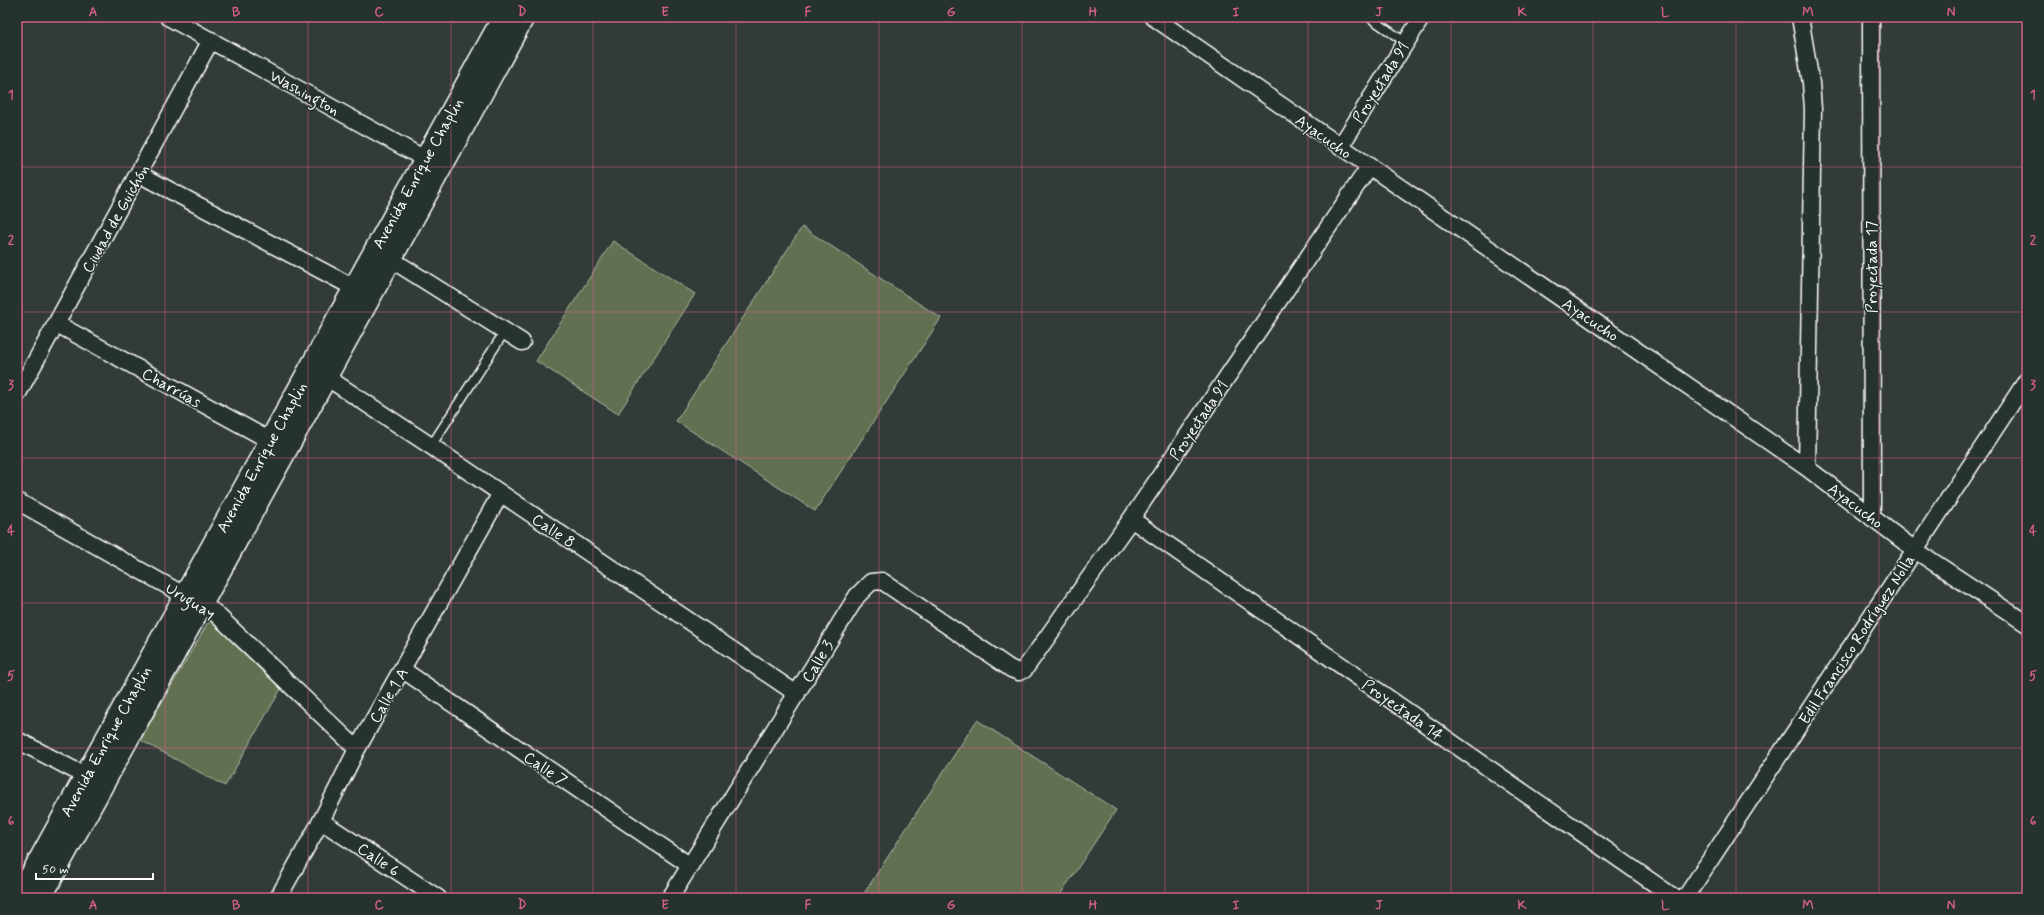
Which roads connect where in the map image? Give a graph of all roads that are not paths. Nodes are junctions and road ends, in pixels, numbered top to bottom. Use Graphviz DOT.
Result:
graph roads {
  1 [pos="168,17"];
  2 [pos="504,17"];
  3 [pos="523,17"];
  4 [pos="1153,17"];
  5 [pos="1369,17"];
  6 [pos="1422,17"];
  7 [pos="1800,17"];
  8 [pos="1871,17"];
  9 [pos="211,40"];
  10 [pos="1405,42"];
  11 [pos="1340,147"];
  12 [pos="433,163"];
  13 [pos="1369,167"];
  14 [pos="139,174"];
  15 [pos="390,258"];
  16 [pos="361,292"];
  17 [pos="57,324"];
  18 [pos="505,331"];
  19 [pos="522,342"];
  20 [pos="318,372"];
  21 [pos="2027,380"];
  22 [pos="17,395"];
  23 [pos="278,445"];
  24 [pos="431,446"];
  25 [pos="1807,468"];
  26 [pos="501,494"];
  27 [pos="17,501"];
  28 [pos="1872,518"];
  29 [pos="1130,519"];
  30 [pos="1915,550"];
  31 [pos="193,600"];
  32 [pos="2027,624"];
  33 [pos="403,670"];
  34 [pos="1024,670"];
  35 [pos="797,694"];
  36 [pos="17,740"];
  37 [pos="357,750"];
  38 [pos="94,781"];
  39 [pos="321,821"];
  40 [pos="689,865"];
  41 [pos="19,898"];
  42 [pos="40,898"];
  43 [pos="278,898"];
  44 [pos="438,898"];
  45 [pos="670,898"];
  46 [pos="1675,898"];
  47 [pos="1685,898"];
  1 -- 9 [label="street, Washington"];
  2 -- 12 [label="street, Avenida Enrique Chaplin"];
  3 -- 12 [label="street, Avenida Enrique Chaplin"];
  4 -- 11 [label="street, Ayacucho"];
  5 -- 10 [label="lane"];
  6 -- 10 [label="street, Proyectada 91"];
  7 -- 25 [label="street"];
  8 -- 28 [label="street, Proyectada 17"];
  9 -- 12 [label="street, Washington"];
  9 -- 14 [label="street, Ciudad de Guichón"];
  10 -- 11 [label="street, Proyectada 91"];
  11 -- 13 [label="street, Ayacucho"];
  12 -- 15 [label="street, Avenida Enrique Chaplin"];
  12 -- 16 [label="street, Avenida Enrique Chaplin"];
  13 -- 25 [label="street, Ayacucho"];
  13 -- 29 [label="street, Proyectada 91"];
  14 -- 16 [label="street"];
  14 -- 17 [label="street, Ciudad de Guichón"];
  15 -- 16 [label="street, Avenida Enrique Chaplin"];
  15 -- 18 [label="street"];
  16 -- 20 [label="street, Avenida Enrique Chaplin"];
  17 -- 22 [label="street, Ciudad de Guichón"];
  17 -- 23 [label="street, Charrúas"];
  18 -- 19 [label="street"];
  18 -- 24 [label="lane"];
  20 -- 23 [label="street, Avenida Enrique Chaplin"];
  20 -- 24 [label="street, Calle 8"];
  21 -- 30 [label="street, Edil Francisco Rodríguez Nolla"];
  23 -- 31 [label="street, Avenida Enrique Chaplin"];
  24 -- 26 [label="street, Calle 8"];
  25 -- 28 [label="street, Ayacucho"];
  26 -- 33 [label="street, Calle 1 A"];
  26 -- 35 [label="street, Calle 8"];
  27 -- 31 [label="street, Uruguay"];
  28 -- 30 [label="street, Ayacucho"];
  29 -- 34 [label="street, Proyectada 91"];
  29 -- 46 [label="street, Proyectada 14"];
  30 -- 32 [label="street, Ayacucho"];
  30 -- 47 [label="street, Edil Francisco Rodríguez Nolla"];
  31 -- 37 [label="street, Uruguay"];
  31 -- 38 [label="street, Avenida Enrique Chaplin"];
  33 -- 37 [label="street, Calle 1 A"];
  33 -- 40 [label="street, Calle 7"];
  34 -- 35 [label="street, Calle 3"];
  35 -- 40 [label="street, Calle 3"];
  36 -- 38 [label="street"];
  37 -- 39 [label="street, Calle 1 A"];
  38 -- 41 [label="street, Avenida Enrique Chaplin"];
  38 -- 42 [label="street, Avenida Enrique Chaplin"];
  39 -- 43 [label="street, Calle 1 A"];
  39 -- 44 [label="street, Calle 6"];
  40 -- 45 [label="street, Calle 3"];
}
